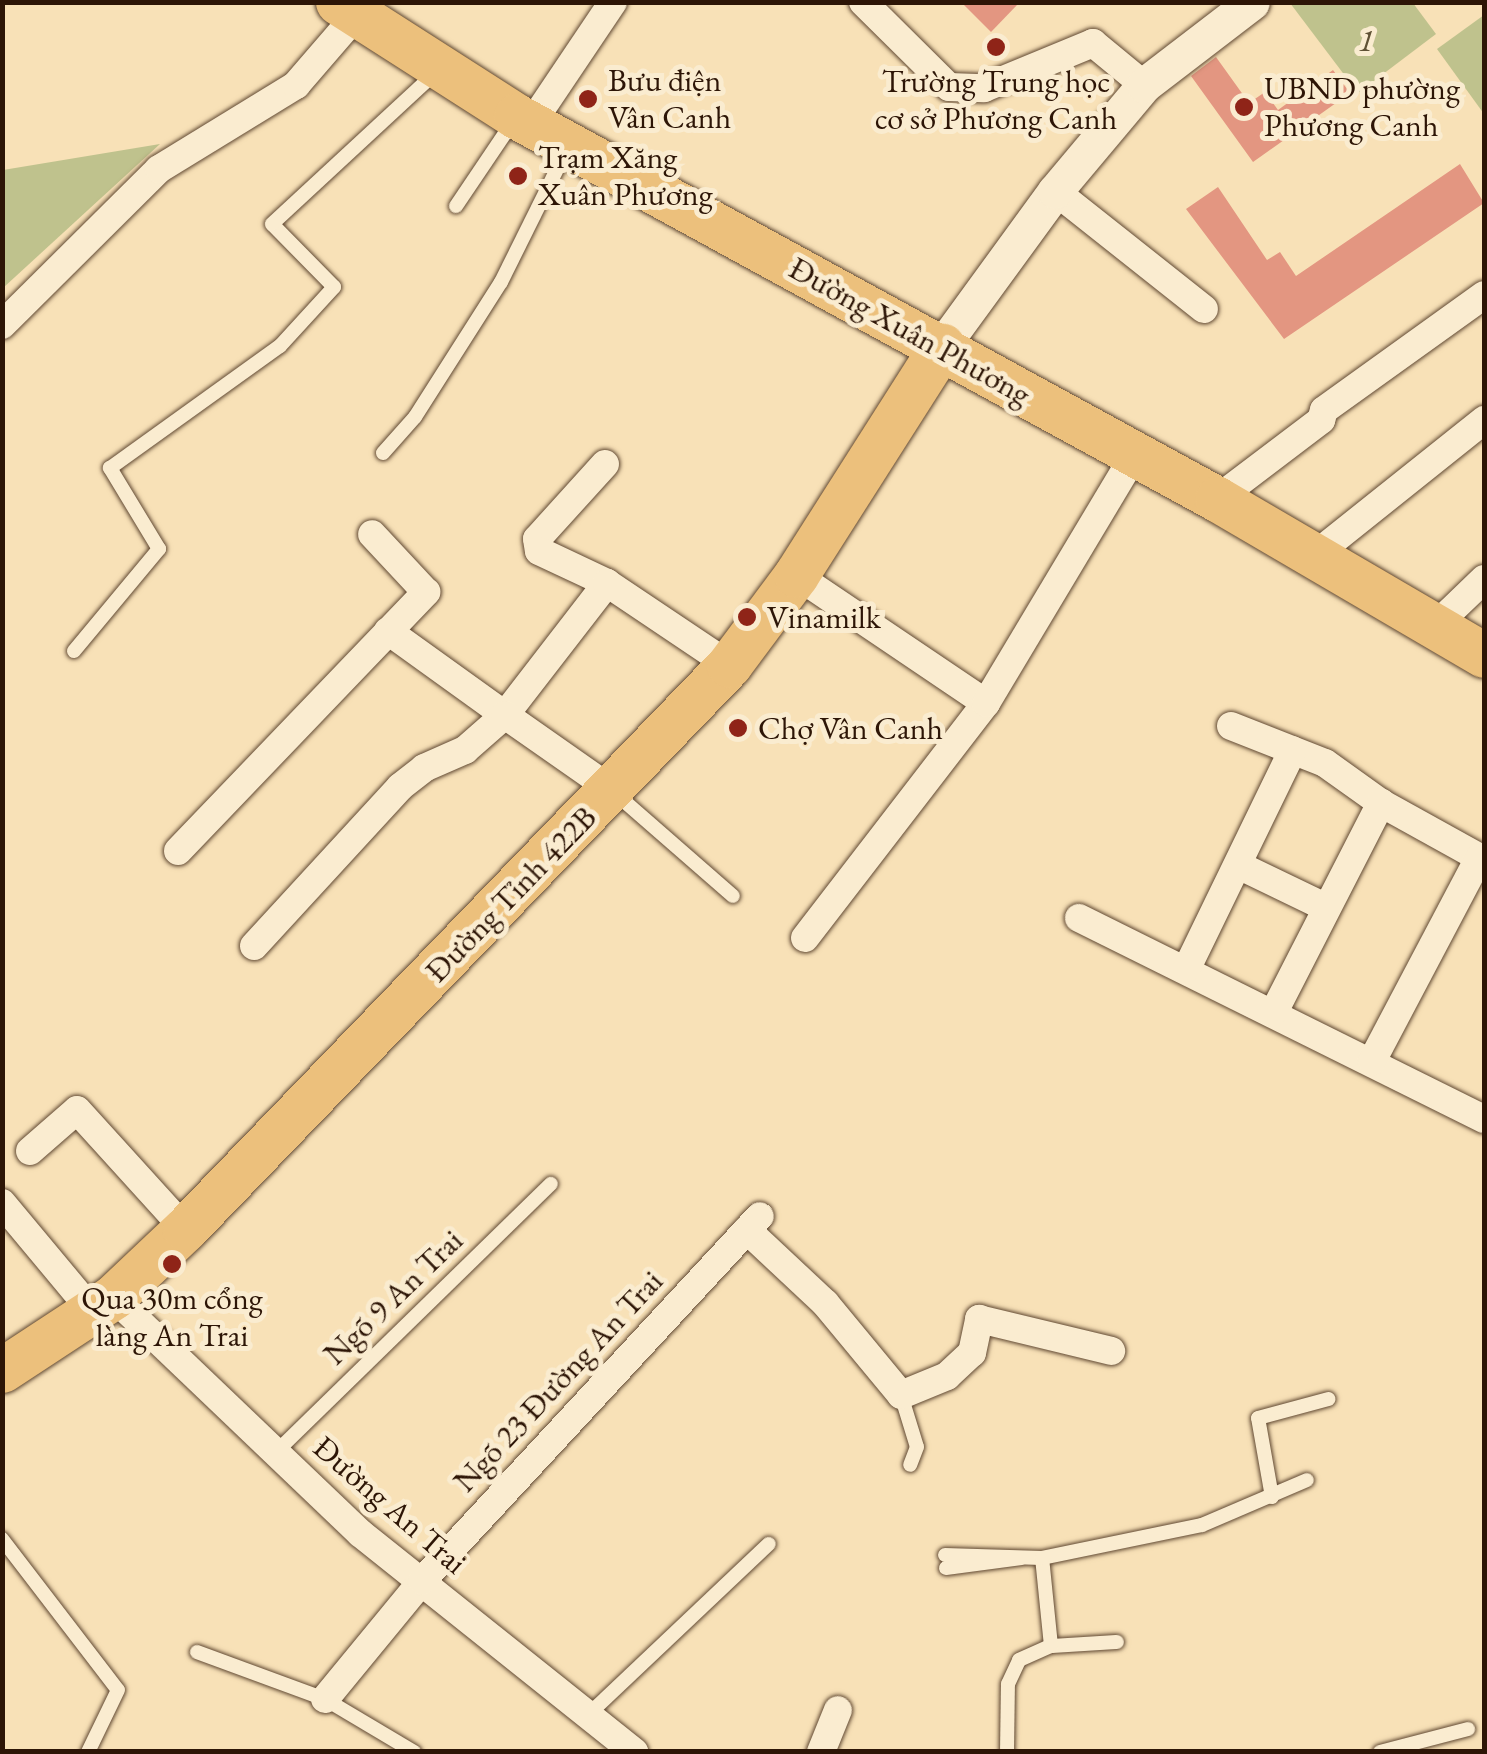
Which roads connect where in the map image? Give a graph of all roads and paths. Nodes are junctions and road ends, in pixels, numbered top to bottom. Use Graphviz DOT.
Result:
graph roads {
  1 [pos="613,2"];
  2 [pos="863,2"];
  3 [pos="1252,2"];
  4 [pos="354,7"];
  5 [pos="440,68"];
  6 [pos="1144,85"];
  7 [pos="538,128"];
  8 [pos="1055,191"];
  9 [pos="456,206"];
  10 [pos="1484,295"];
  11 [pos="1204,309"];
  12 [pos="2,325"];
  13 [pos="942,346"];
  14 [pos="1484,420"];
  15 [pos="383,453"];
  16 [pos="1134,457"];
  17 [pos="606,464"];
  18 [pos="1217,500"];
  19 [pos="372,534"];
  20 [pos="1310,559"];
  21 [pos="796,575"];
  22 [pos="1484,579"];
  23 [pos="607,583"];
  24 [pos="1432,629"];
  25 [pos="388,631"];
  26 [pos="74,651"];
  27 [pos="1484,656"];
  28 [pos="729,665"];
  29 [pos="986,703"];
  30 [pos="505,715"];
  31 [pos="1231,726"];
  32 [pos="1293,750"];
  33 [pos="612,790"];
  34 [pos="1381,803"];
  35 [pos="178,851"];
  36 [pos="1482,859"];
  37 [pos="1238,865"];
  38 [pos="733,896"];
  39 [pos="1326,907"];
  40 [pos="1079,918"];
  41 [pos="804,938"];
  42 [pos="254,946"];
  43 [pos="1187,968"];
  44 [pos="1275,1010"];
  45 [pos="1372,1061"];
  46 [pos="1484,1119"];
  47 [pos="30,1151"];
  48 [pos="550,1184"];
  49 [pos="2,1203"];
  50 [pos="185,1229"];
  51 [pos="102,1304"];
  52 [pos="1111,1351"];
  53 [pos="2,1370"];
  54 [pos="901,1395"];
  55 [pos="1329,1399"];
  56 [pos="276,1452"];
  57 [pos="910,1465"];
  58 [pos="1306,1480"];
  59 [pos="1272,1496"];
  60 [pos="2,1539"];
  61 [pos="769,1544"];
  62 [pos="1042,1558"];
  63 [pos="945,1562"];
  64 [pos="422,1580"];
  65 [pos="1117,1642"];
  66 [pos="1050,1646"];
  67 [pos="197,1652"];
  68 [pos="325,1699"];
  69 [pos="838,1710"];
  70 [pos="590,1713"];
  71 [pos="1468,1729"];
  72 [pos="88,1752"];
  73 [pos="414,1752"];
  74 [pos="634,1752"];
  75 [pos="821,1752"];
  76 [pos="1007,1752"];
  77 [pos="1380,1752"];
  1 -- 7 [label="street"];
  2 -- 6 [label="street"];
  3 -- 6 [label="street"];
  4 -- 5 [label="main road, Đường Xuân Phương"];
  4 -- 12 [label="street"];
  5 -- 7 [label="main road, Đường Xuân Phương"];
  5 -- 26 [label="lane"];
  6 -- 8 [label="street"];
  7 -- 9 [label="lane"];
  7 -- 13 [label="main road, Đường Xuân Phương"];
  7 -- 15 [label="lane"];
  8 -- 11 [label="street"];
  8 -- 13 [label="street"];
  10 -- 18 [label="street"];
  13 -- 16 [label="main road, Đường Xuân Phương"];
  13 -- 21 [label="main road, Đường Tỉnh 422B"];
  14 -- 20 [label="street"];
  16 -- 18 [label="main road, Đường Xuân Phương"];
  16 -- 29 [label="street"];
  17 -- 23 [label="street"];
  18 -- 20 [label="main road, Đường Xuân Phương"];
  19 -- 25 [label="street"];
  20 -- 24 [label="main road, Đường Xuân Phương"];
  21 -- 28 [label="main road, Đường Tỉnh 422B"];
  21 -- 29 [label="street"];
  22 -- 24 [label="street"];
  23 -- 28 [label="street"];
  23 -- 30 [label="street"];
  24 -- 27 [label="main road, Đường Xuân Phương"];
  25 -- 30 [label="street"];
  25 -- 35 [label="street"];
  28 -- 33 [label="main road, Đường Tỉnh 422B"];
  29 -- 41 [label="street"];
  30 -- 33 [label="street"];
  30 -- 42 [label="street"];
  31 -- 32 [label="street"];
  32 -- 34 [label="street"];
  32 -- 37 [label="street"];
  33 -- 38 [label="lane"];
  33 -- 50 [label="main road, Đường Tỉnh 422B"];
  34 -- 36 [label="street"];
  34 -- 39 [label="street"];
  36 -- 45 [label="street"];
  37 -- 39 [label="street"];
  37 -- 43 [label="street"];
  39 -- 44 [label="street"];
  40 -- 43 [label="street"];
  43 -- 44 [label="street"];
  44 -- 45 [label="street"];
  45 -- 46 [label="street"];
  47 -- 50 [label="street"];
  48 -- 56 [label="lane, Ngõ 9 An Trai"];
  49 -- 51 [label="street, Đường An Trai"];
  50 -- 51 [label="main road, Đường Tỉnh 422B"];
  51 -- 53 [label="main road, Đường Tỉnh 422B"];
  51 -- 56 [label="street, Đường An Trai"];
  52 -- 54 [label="street"];
  54 -- 57 [label="lane"];
  54 -- 64 [label="street, Ngõ 23 Đường An Trai"];
  55 -- 59 [label="lane"];
  56 -- 64 [label="street, Đường An Trai"];
  58 -- 59 [label="lane"];
  59 -- 62 [label="lane"];
  60 -- 72 [label="lane"];
  61 -- 70 [label="lane"];
  62 -- 63 [label="lane"];
  62 -- 66 [label="lane"];
  64 -- 68 [label="street, Ngõ 23 Đường An Trai"];
  64 -- 70 [label="street, Đường An Trai"];
  65 -- 66 [label="lane"];
  66 -- 76 [label="lane"];
  67 -- 68 [label="lane"];
  68 -- 73 [label="lane"];
  69 -- 75 [label="street"];
  70 -- 74 [label="street, Đường An Trai"];
  71 -- 77 [label="lane"];
}
